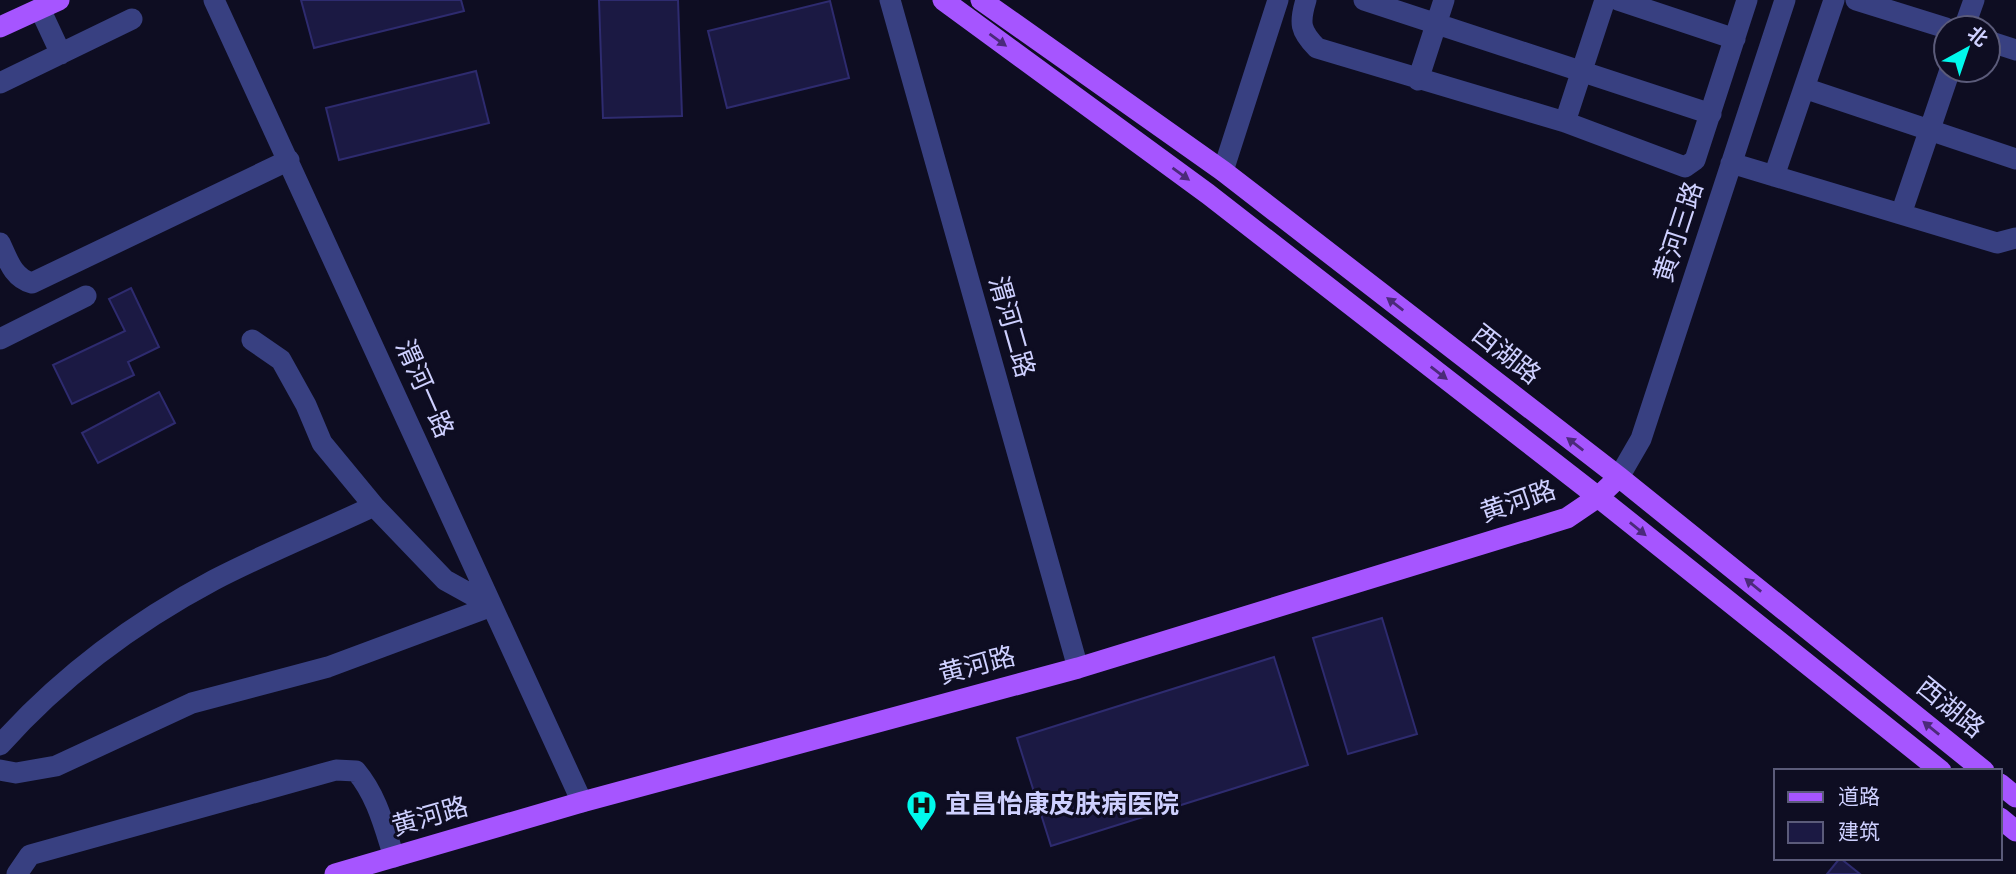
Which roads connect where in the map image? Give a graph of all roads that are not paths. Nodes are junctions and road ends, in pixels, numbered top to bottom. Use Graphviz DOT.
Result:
graph roads {
  1 [pos="214,0"];
  2 [pos="890,0"];
  3 [pos="943,0"];
  4 [pos="981,0"];
  5 [pos="1278,0"];
  6 [pos="1306,0"];
  7 [pos="1364,0"];
  8 [pos="1444,0"];
  9 [pos="1605,0"];
  10 [pos="1618,0"];
  11 [pos="1748,0"];
  12 [pos="1785,0"];
  13 [pos="1834,0"];
  14 [pos="1856,0"];
  15 [pos="49,4"];
  16 [pos="132,19"];
  17 [pos="1436,24"];
  18 [pos="1932,24"];
  19 [pos="0,27"];
  20 [pos="1735,39"];
  21 [pos="61,54"];
  22 [pos="1581,71"];
  23 [pos="1418,80"];
  24 [pos="0,83"];
  25 [pos="1945,84"];
  26 [pos="1804,88"];
  27 [pos="1711,114"];
  28 [pos="1565,122"];
  29 [pos="1929,130"];
  30 [pos="2016,159"];
  31 [pos="289,160"];
  32 [pos="1731,163"];
  33 [pos="1223,171"];
  34 [pos="1774,176"];
  35 [pos="1901,214"];
  36 [pos="2016,238"];
  37 [pos="0,243"];
  38 [pos="86,296"];
  39 [pos="0,339"];
  40 [pos="252,340"];
  41 [pos="1619,477"];
  42 [pos="1598,497"];
  43 [pos="373,506"];
  44 [pos="492,606"];
  45 [pos="1078,668"];
  46 [pos="0,745"];
  47 [pos="1938,769"];
  48 [pos="1982,769"];
  49 [pos="0,770"];
  50 [pos="2002,786"];
  51 [pos="2016,797"];
  52 [pos="582,802"];
  53 [pos="2002,820"];
  54 [pos="2016,831"];
  55 [pos="394,857"];
  56 [pos="17,874"];
  57 [pos="335,874"];
  1 -- 31 [label="street, 渭河一路"];
  2 -- 45 [label="street, 渭河二路"];
  3 -- 42 [label="main road, 西湖路, one-way"];
  4 -- 33 [label="main road, 西湖路"];
  5 -- 33 [label="street"];
  6 -- 23 [label="street"];
  7 -- 17 [label="street"];
  8 -- 17 [label="street"];
  9 -- 22 [label="street"];
  10 -- 20 [label="street"];
  11 -- 20 [label="street"];
  12 -- 32 [label="street, 黄河三路"];
  13 -- 26 [label="street"];
  14 -- 18 [label="street"];
  15 -- 19 [label="main road"];
  15 -- 21 [label="street"];
  16 -- 21 [label="street"];
  17 -- 22 [label="street"];
  17 -- 23 [label="street"];
  20 -- 27 [label="street"];
  21 -- 24 [label="street"];
  22 -- 27 [label="street"];
  22 -- 28 [label="street"];
  23 -- 28 [label="street"];
  25 -- 29 [label="street"];
  26 -- 29 [label="street"];
  26 -- 34 [label="street"];
  27 -- 28 [label="street"];
  29 -- 30 [label="street"];
  29 -- 35 [label="street"];
  31 -- 37 [label="street"];
  31 -- 44 [label="street, 渭河一路"];
  32 -- 34 [label="street"];
  32 -- 41 [label="street, 黄河三路"];
  41 -- 33 [label="main road, 西湖路, one-way"];
  34 -- 35 [label="street"];
  35 -- 36 [label="street"];
  38 -- 39 [label="street"];
  40 -- 43 [label="street"];
  41 -- 42 [label="main road, 黄河路"];
  48 -- 41 [label="main road, 西湖路, one-way"];
  42 -- 45 [label="main road, 黄河路"];
  42 -- 47 [label="main road, 西湖路, one-way"];
  43 -- 44 [label="street"];
  43 -- 46 [label="street"];
  44 -- 49 [label="street"];
  44 -- 52 [label="street, 渭河一路"];
  45 -- 52 [label="main road, 黄河路"];
  50 -- 51 [label="main road"];
  52 -- 55 [label="main road, 黄河路"];
  53 -- 54 [label="main road"];
  55 -- 56 [label="street"];
  55 -- 57 [label="main road, 黄河路"];
}
